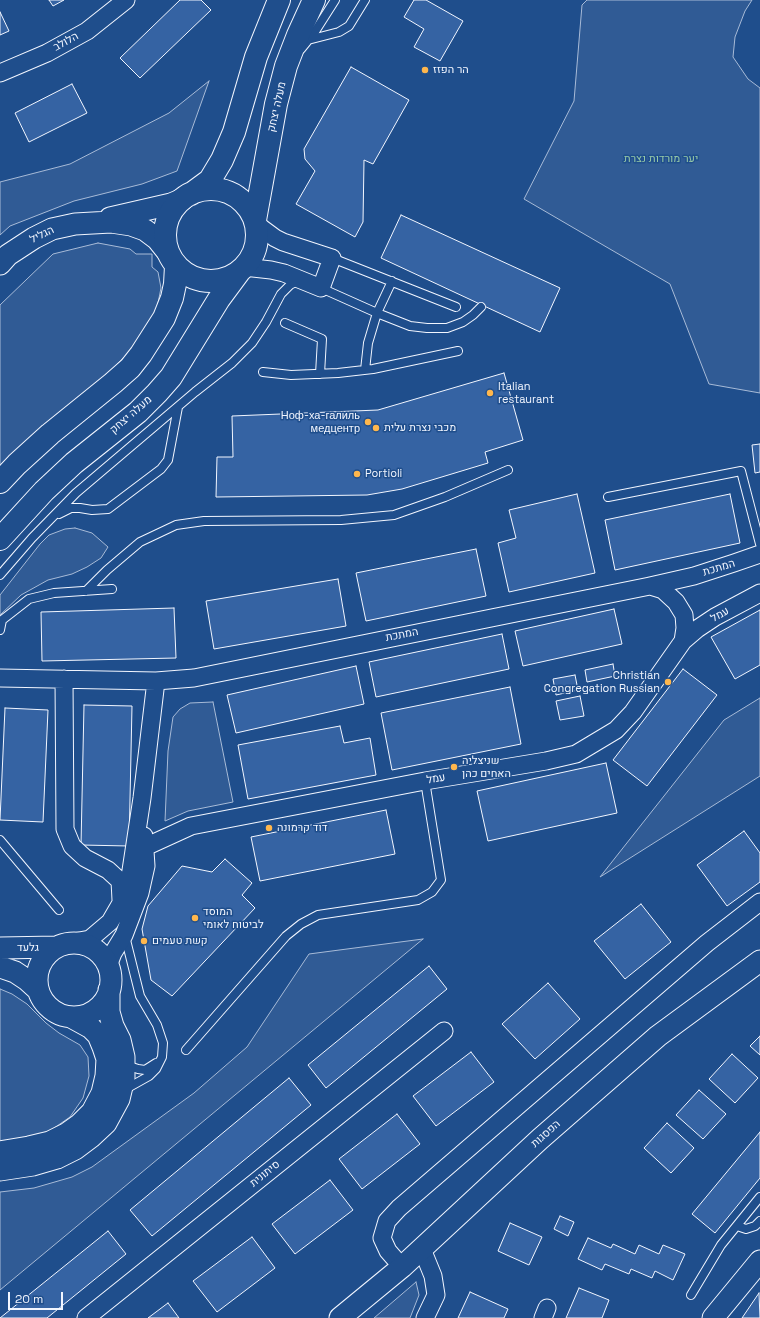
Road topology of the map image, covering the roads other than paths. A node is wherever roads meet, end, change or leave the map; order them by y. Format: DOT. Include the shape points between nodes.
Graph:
graph roads {
  1 [pos="126,0"];
  2 [pos="279,0"];
  3 [pos="314,0"];
  4 [pos="335,0"];
  5 [pos="365,0"];
  6 [pos="308,40"];
  7 [pos="286,66"];
  8 [pos="0,73"];
  9 [pos="186,196"];
  10 [pos="256,222"];
  11 [pos="92,223"];
  12 [pos="332,258"];
  13 [pos="173,260"];
  14 [pos="0,264"];
  15 [pos="242,270"];
  16 [pos="300,279"];
  17 [pos="392,281"];
  18 [pos="321,288"];
  19 [pos="456,307"];
  20 [pos="481,307"];
  21 [pos="377,313"];
  22 [pos="285,323"];
  23 [pos="458,351"];
  24 [pos="364,370"];
  25 [pos="263,372"];
  26 [pos="320,374"];
  27 [pos="178,407"];
  28 [pos="508,470"];
  29 [pos="0,482"];
  30 [pos="608,498"];
  31 [pos="53,517"];
  32 [pos="0,539"];
  33 [pos="760,544"];
  34 [pos="760,554"];
  35 [pos="0,575"];
  36 [pos="650,586"];
  37 [pos="112,589"];
  38 [pos="86,591"];
  39 [pos="760,593"];
  40 [pos="0,630"];
  41 [pos="683,641"];
  42 [pos="0,678"];
  43 [pos="64,679"];
  44 [pos="156,681"];
  45 [pos="425,781"];
  46 [pos="142,798"];
  47 [pos="0,840"];
  48 [pos="145,847"];
  49 [pos="760,902"];
  50 [pos="121,903"];
  51 [pos="59,910"];
  52 [pos="124,935"];
  53 [pos="62,945"];
  54 [pos="0,948"];
  55 [pos="760,961"];
  56 [pos="108,966"];
  57 [pos="0,967"];
  58 [pos="38,990"];
  59 [pos="109,990"];
  60 [pos="71,1017"];
  61 [pos="444,1031"];
  62 [pos="186,1050"];
  63 [pos="123,1052"];
  64 [pos="162,1057"];
  65 [pos="120,1092"];
  66 [pos="0,1152"];
  67 [pos="0,1170"];
  68 [pos="760,1197"];
  69 [pos="760,1221"];
  70 [pos="737,1226"];
  71 [pos="422,1249"];
  72 [pos="760,1261"];
  73 [pos="402,1267"];
  74 [pos="691,1295"];
  75 [pos="86,1318"];
  76 [pos="340,1318"];
  77 [pos="425,1318"];
  78 [pos="713,1318"];
  1 -- 8 [label="street, הלולב" via="87,31"];
  2 -- 9 [label="main road" via="256,57 234,132 222,160 210,180"];
  3 -- 7 [label="main road, מעלה יצחק"];
  4 -- 6 [label="lane"];
  5 -- 6 [label="lane" via="349,26 339,32"];
  6 -- 7 [label="lane"];
  7 -- 10 [label="main road, מעלה יצחק" via="276,104"];
  9 -- 10 [label="main road" via="205,189 231,193 245,204"];
  9 -- 11 [label="street, הגליל" via="171,204"];
  9 -- 13 [label="main road" via="173,209 166,225 165,239"];
  10 -- 12 [label="street" via="283,242"];
  10 -- 15 [label="main road" via="256,246"];
  11 -- 13 [label="street, הגליל" via="111,222 145,230 157,239"];
  11 -- 14 [label="street, הגליל" via="52,229 8,255"];
  12 -- 17 [label="lane"];
  12 -- 18 [label="street"];
  13 -- 15 [label="main road" via="183,272 194,278 209,281 224,279"];
  13 -- 29 [label="main road" via="175,284 172,298 164,318 141,354 130,368 50,434"];
  15 -- 16 [label="street" via="271,270"];
  15 -- 32 [label="main road, מעלה יצחק" via="219,299 171,377 157,393 49,486"];
  16 -- 18 [label="street"];
  16 -- 27 [label="lane" via="281,294 252,343 232,363"];
  17 -- 19 [label="lane"];
  17 -- 21 [label="lane"];
  18 -- 21 [label="lane"];
  20 -- 21 [label="lane" via="463,322 447,328 410,326"];
  21 -- 24 [label="lane" via="368,343"];
  22 -- 26 [label="lane" via="322,339"];
  23 -- 24 [label="lane"];
  24 -- 26 [label="lane"];
  25 -- 26 [label="lane" via="291,375"];
  27 -- 31 [label="lane" via="76,493"];
  27 -- 31 [label="lane" via="168,460 161,469 108,509 71,508"];
  28 -- 38 [label="lane" via="446,497 394,514 341,520 204,521 176,525 140,542"];
  30 -- 33 [label="lane" via="741,471"];
  31 -- 35 [label="lane"];
  34 -- 36 [label="street, המתכת" via="694,576"];
  36 -- 41 [label="street" via="663,590 676,602 684,615"];
  36 -- 44 [label="street, המתכת" via="194,678"];
  37 -- 38 [label="lane"];
  38 -- 40 [label="lane" via="54,593 29,599 2,620"];
  39 -- 41 [label="street, עמל" via="715,617"];
  41 -- 45 [label="street, עמל" via="616,730 576,754"];
  42 -- 43 [label="street, המתכת"];
  43 -- 44 [label="street, המתכת"];
  43 -- 50 [label="street" via="65,829 72,846 85,858 108,870 120,881"];
  44 -- 46 [label="street"];
  45 -- 48 [label="street, עמל" via="190,826"];
  45 -- 62 [label="lane" via="441,880 432,892 418,900 318,915 301,924 286,936"];
  46 -- 48 [label="street"];
  46 -- 50 [label="street" via="130,877"];
  47 -- 51 [label="lane"];
  48 -- 52 [label="street" via="145,873"];
  49 -- 73 [label="street" via="707,943 399,1208 387,1221 382,1238 388,1251"];
  50 -- 53 [label="street" via="110,922 90,939"];
  52 -- 56 [label="street"];
  52 -- 64 [label="lane" via="140,996 157,1025 163,1043"];
  53 -- 54 [label="street, גלעד"];
  53 -- 56 [label="street" via="80,943 92,947 102,955"];
  53 -- 58 [label="street" via="46,955 39,966 36,978"];
  55 -- 71 [label="street, הפסגות" via="658,1036 540,1139"];
  56 -- 59 [label="street" via="111,976"];
  57 -- 58 [label="street" via="16,972"];
  58 -- 60 [label="street" via="50,1009"];
  59 -- 60 [label="street" via="101,1005 92,1012"];
  59 -- 63 [label="street" via="109,1012"];
  60 -- 66 [label="street" via="91,1028 98,1035 103,1047 106,1076 102,1093 92,1112 66,1134 50,1142"];
  61 -- 75 [label="street, סיתונית"];
  63 -- 64 [label="lane" via="132,1067 145,1070"];
  63 -- 65 [label="street" via="124,1078"];
  64 -- 65 [label="lane" via="149,1076"];
  65 -- 67 [label="street" via="106,1123 75,1149 51,1160"];
  68 -- 70 [label="lane"];
  69 -- 70 [label="lane" via="746,1229"];
  70 -- 74 [label="lane"];
  71 -- 73 [label="street, הפסגות"];
  71 -- 77 [label="street" via="433,1276 436,1295"];
  72 -- 78 [label="street"];
  73 -- 76 [label="street, הפסגות"];
}
